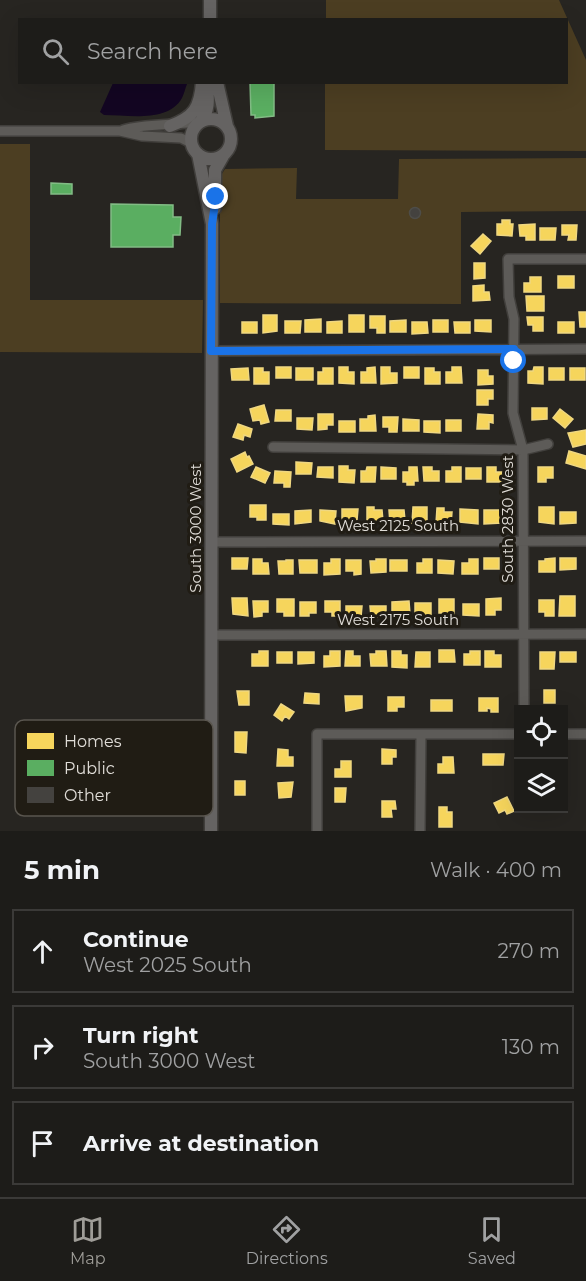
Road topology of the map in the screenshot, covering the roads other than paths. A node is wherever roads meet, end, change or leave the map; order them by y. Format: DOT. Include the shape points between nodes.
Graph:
graph roads {
  1 [pos="210,0"];
  2 [pos="210,18"];
  3 [pos="202,84"];
  4 [pos="207,84"];
  5 [pos="218,84"];
  6 [pos="201,121"];
  7 [pos="170,126"];
  8 [pos="228,126"];
  9 [pos="0,131"];
  10 [pos="120,131"];
  11 [pos="191,143"];
  12 [pos="198,154"];
  13 [pos="223,156"];
  14 [pos="212,224"];
  15 [pos="586,259"];
  16 [pos="514,349"];
  17 [pos="586,349"];
  18 [pos="211,351"];
  19 [pos="548,444"];
  20 [pos="273,447"];
  21 [pos="523,450"];
  22 [pos="523,541"];
  23 [pos="586,541"];
  24 [pos="211,542"];
  25 [pos="586,634"];
  26 [pos="211,635"];
  27 [pos="524,635"];
  28 [pos="524,705"];
  29 [pos="211,720"];
  30 [pos="421,734"];
  31 [pos="514,734"];
  32 [pos="568,734"];
  33 [pos="586,734"];
  34 [pos="210,816"];
  35 [pos="210,831"];
  36 [pos="317,831"];
  37 [pos="420,831"];
  1 -- 2 [label="street"];
  3 -- 7 [label="street" via="193,113"];
  4 -- 6 [label="street" via="207,114"];
  5 -- 8 [label="street"];
  6 -- 7 [label="street"];
  6 -- 8 [label="street" via="218,120"];
  6 -- 11 [label="street" via="193,130"];
  7 -- 10 [label="street"];
  8 -- 13 [label="street" via="231,145"];
  9 -- 10 [label="street"];
  10 -- 11 [label="street" via="181,138"];
  11 -- 12 [label="street"];
  12 -- 13 [label="street" via="210,159"];
  12 -- 14 [label="street, South 3000 West"];
  13 -- 14 [label="street, South 3000 West" via="215,170"];
  14 -- 18 [label="street, South 3000 West"];
  15 -- 16 [label="street, South 2830 West" via="508,259"];
  16 -- 17 [label="street"];
  16 -- 18 [label="street"];
  16 -- 21 [label="street, South 2830 West" via="513,413"];
  18 -- 24 [label="street, South 3000 West"];
  19 -- 21 [label="street"];
  20 -- 21 [label="street"];
  21 -- 22 [label="street, South 2830 West"];
  22 -- 23 [label="street, West 2125 South"];
  22 -- 24 [label="street, West 2125 South"];
  22 -- 27 [label="street, South 2830 West"];
  24 -- 26 [label="street, South 3000 West"];
  25 -- 27 [label="street, West 2175 South"];
  26 -- 27 [label="street, West 2175 South"];
  26 -- 29 [label="street, South 3000 West"];
  27 -- 28 [label="street, South 2830 West"];
  30 -- 31 [label="street"];
  30 -- 36 [label="street" via="317,734"];
  30 -- 37 [label="street"];
  32 -- 33 [label="street"];
  34 -- 35 [label="street, South 3000 West"];
}
